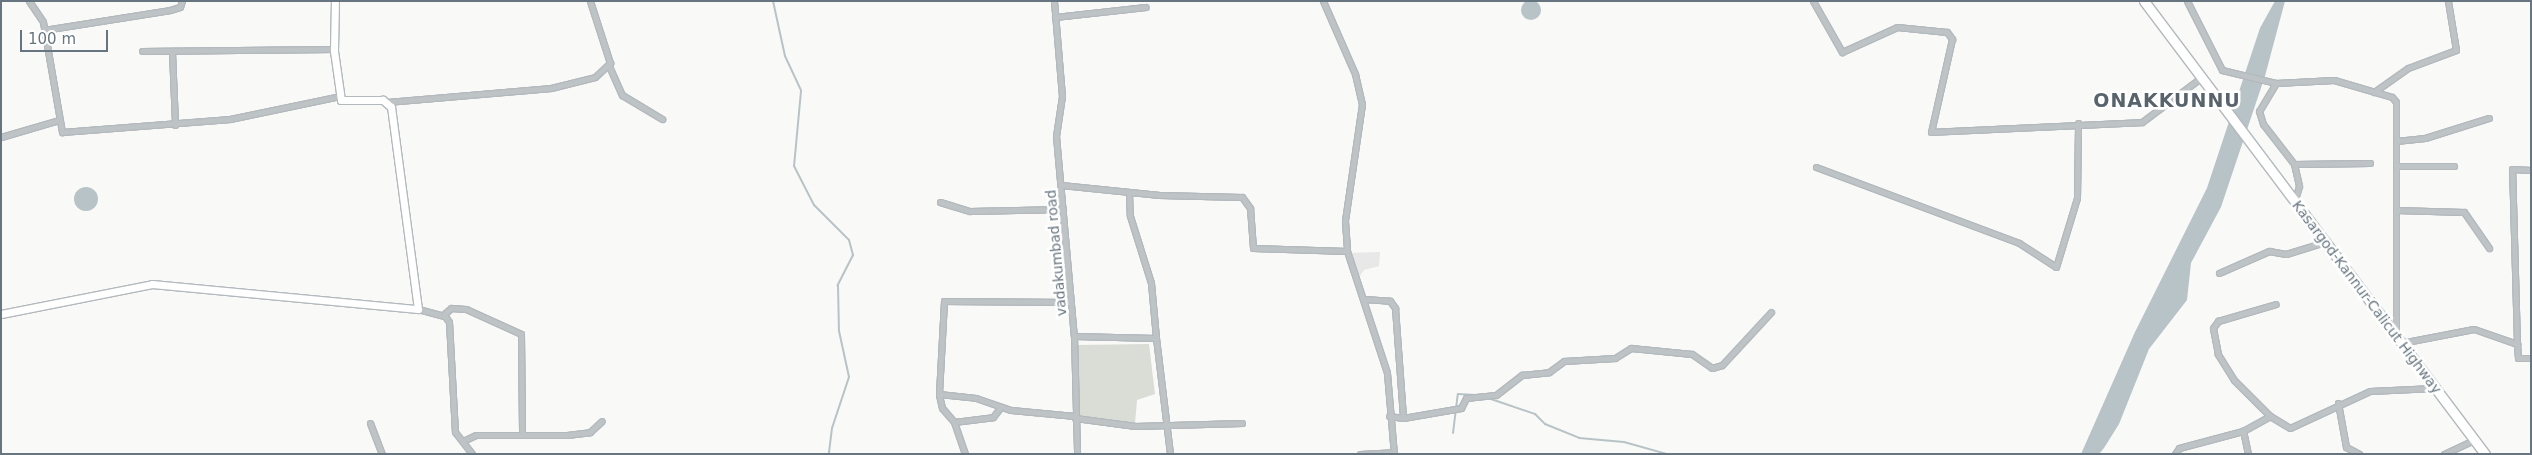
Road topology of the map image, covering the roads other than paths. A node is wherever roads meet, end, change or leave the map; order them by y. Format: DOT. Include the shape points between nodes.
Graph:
graph roads {
  1 [pos="29,1"];
  2 [pos="182,1"];
  3 [pos="335,1"];
  4 [pos="590,1"];
  5 [pos="1054,1"];
  6 [pos="1323,1"];
  7 [pos="1813,1"];
  8 [pos="2144,1"];
  9 [pos="2187,1"];
  10 [pos="2448,1"];
  11 [pos="1145,7"];
  12 [pos="1055,17"];
  13 [pos="44,30"];
  14 [pos="334,49"];
  15 [pos="142,51"];
  16 [pos="172,52"];
  17 [pos="609,66"];
  18 [pos="2203,76"];
  19 [pos="2276,83"];
  20 [pos="2374,92"];
  21 [pos="340,96"];
  22 [pos="388,102"];
  23 [pos="2489,118"];
  24 [pos="662,119"];
  25 [pos="59,120"];
  26 [pos="2078,123"];
  27 [pos="175,125"];
  28 [pos="1,137"];
  29 [pos="2396,140"];
  30 [pos="2370,163"];
  31 [pos="2294,164"];
  32 [pos="2396,166"];
  33 [pos="2454,166"];
  34 [pos="1816,167"];
  35 [pos="2531,170"];
  36 [pos="1061,184"];
  37 [pos="1129,193"];
  38 [pos="2294,200"];
  39 [pos="940,202"];
  40 [pos="1063,209"];
  41 [pos="2396,210"];
  42 [pos="2325,242"];
  43 [pos="2489,248"];
  44 [pos="1347,251"];
  45 [pos="2219,273"];
  46 [pos="1364,299"];
  47 [pos="1070,302"];
  48 [pos="2276,304"];
  49 [pos="418,309"];
  50 [pos="1771,312"];
  51 [pos="1,314"];
  52 [pos="443,315"];
  53 [pos="1074,336"];
  54 [pos="1156,338"];
  55 [pos="2398,340"];
  56 [pos="2516,344"];
  57 [pos="2531,358"];
  58 [pos="2435,388"];
  59 [pos="939,394"];
  60 [pos="2338,403"];
  61 [pos="1000,408"];
  62 [pos="1389,416"];
  63 [pos="2270,416"];
  64 [pos="1075,417"];
  65 [pos="1404,418"];
  66 [pos="602,421"];
  67 [pos="954,422"];
  68 [pos="370,423"];
  69 [pos="1242,423"];
  70 [pos="1165,425"];
  71 [pos="2244,431"];
  72 [pos="522,435"];
  73 [pos="2474,440"];
  74 [pos="463,441"];
  75 [pos="1394,453"];
  76 [pos="382,454"];
  77 [pos="472,454"];
  78 [pos="965,454"];
  79 [pos="1076,454"];
  80 [pos="1170,454"];
  81 [pos="1360,454"];
  82 [pos="2175,454"];
  83 [pos="2248,454"];
  84 [pos="2359,454"];
  85 [pos="2444,454"];
  86 [pos="2485,454"];
  1 -- 13 [label="street" via="39,13"];
  2 -- 13 [label="street" via="180,7 170,10"];
  3 -- 14 [label="street"];
  4 -- 17 [label="street"];
  5 -- 12 [label="street, vadakumbad road"];
  6 -- 44 [label="street" via="1355,74 1362,104 1345,221"];
  7 -- 26 [label="street" via="1842,52 1897,27 1947,32 1952,38 1932,132"];
  8 -- 18 [label="highway"];
  9 -- 19 [label="street" via="2222,70"];
  10 -- 20 [label="street" via="2456,50 2408,68"];
  11 -- 12 [label="street"];
  12 -- 36 [label="street, vadakumbad road" via="1062,96 1056,136"];
  13 -- 25 [label="street"];
  14 -- 16 [label="street"];
  14 -- 21 [label="street"];
  15 -- 16 [label="street"];
  16 -- 27 [label="street"];
  17 -- 22 [label="street" via="584,81 551,88"];
  17 -- 24 [label="street" via="622,94"];
  18 -- 26 [label="street" via="2142,122"];
  18 -- 38 [label="highway, Kasargod-Kannur-Calicut Highway"];
  19 -- 20 [label="street" via="2334,80"];
  19 -- 31 [label="street" via="2259,111 2263,124"];
  20 -- 29 [label="street" via="2396,102"];
  21 -- 22 [label="street" via="352,104"];
  21 -- 27 [label="street" via="271,112"];
  22 -- 49 [label="street"];
  23 -- 29 [label="street" via="2425,138"];
  25 -- 27 [label="street" via="67,133 96,127"];
  25 -- 28 [label="street"];
  26 -- 34 [label="street" via="2077,198 2056,267 2019,243"];
  29 -- 32 [label="street"];
  30 -- 31 [label="street"];
  31 -- 38 [label="street" via="2299,186"];
  32 -- 33 [label="street"];
  32 -- 41 [label="street"];
  35 -- 56 [label="street" via="2512,169"];
  36 -- 37 [label="street"];
  36 -- 40 [label="street, vadakumbad road"];
  37 -- 44 [label="street" via="1242,197 1250,208 1253,248"];
  37 -- 54 [label="street" via="1130,216 1151,283"];
  38 -- 42 [label="highway, Kasargod-Kannur-Calicut Highway"];
  39 -- 40 [label="street" via="970,210"];
  40 -- 47 [label="street, vadakumbad road"];
  41 -- 43 [label="street" via="2464,212"];
  41 -- 55 [label="street"];
  42 -- 45 [label="street" via="2286,254 2269,251"];
  42 -- 55 [label="highway, Kasargod-Kannur-Calicut Highway"];
  44 -- 46 [label="street"];
  46 -- 62 [label="street" via="1387,373"];
  46 -- 65 [label="street" via="1390,301 1395,308"];
  47 -- 53 [label="street, vadakumbad road"];
  47 -- 59 [label="street" via="944,301"];
  48 -- 63 [label="street" via="2225,319 2213,328 2218,354 2234,380"];
  49 -- 51 [label="street" via="152,284"];
  49 -- 52 [label="street"];
  50 -- 65 [label="street" via="1722,365 1712,368 1692,354 1631,348 1615,358 1564,360 1548,372 1522,375 1496,395 1466,398 1461,408"];
  52 -- 72 [label="street" via="451,308 466,309 521,334"];
  52 -- 74 [label="street" via="449,322 455,432"];
  53 -- 54 [label="street, vadakumbad road"];
  53 -- 64 [label="street"];
  54 -- 70 [label="street"];
  55 -- 56 [label="street" via="2474,329"];
  55 -- 58 [label="highway, Kasargod-Kannur-Calicut Highway"];
  56 -- 57 [label="street" via="2518,358"];
  58 -- 60 [label="street" via="2370,391"];
  58 -- 73 [label="highway, Kasargod-Kannur-Calicut Highway"];
  59 -- 61 [label="street" via="976,398"];
  59 -- 67 [label="street" via="942,408"];
  60 -- 63 [label="street" via="2290,428"];
  60 -- 84 [label="street" via="2346,446"];
  61 -- 64 [label="street"];
  61 -- 67 [label="street" via="993,417"];
  62 -- 65 [label="street"];
  62 -- 75 [label="street"];
  63 -- 71 [label="street"];
  64 -- 70 [label="street"];
  64 -- 79 [label="street"];
  66 -- 72 [label="street" via="590,432"];
  67 -- 78 [label="street"];
  68 -- 76 [label="street"];
  69 -- 70 [label="street"];
  70 -- 80 [label="street"];
  71 -- 82 [label="street" via="2179,448"];
  71 -- 83 [label="street"];
  72 -- 74 [label="street" via="476,435"];
  73 -- 85 [label="street"];
  73 -- 86 [label="highway, Kasargod-Kannur-Calicut Highway"];
  74 -- 77 [label="street"];
  75 -- 81 [label="street"];
}
